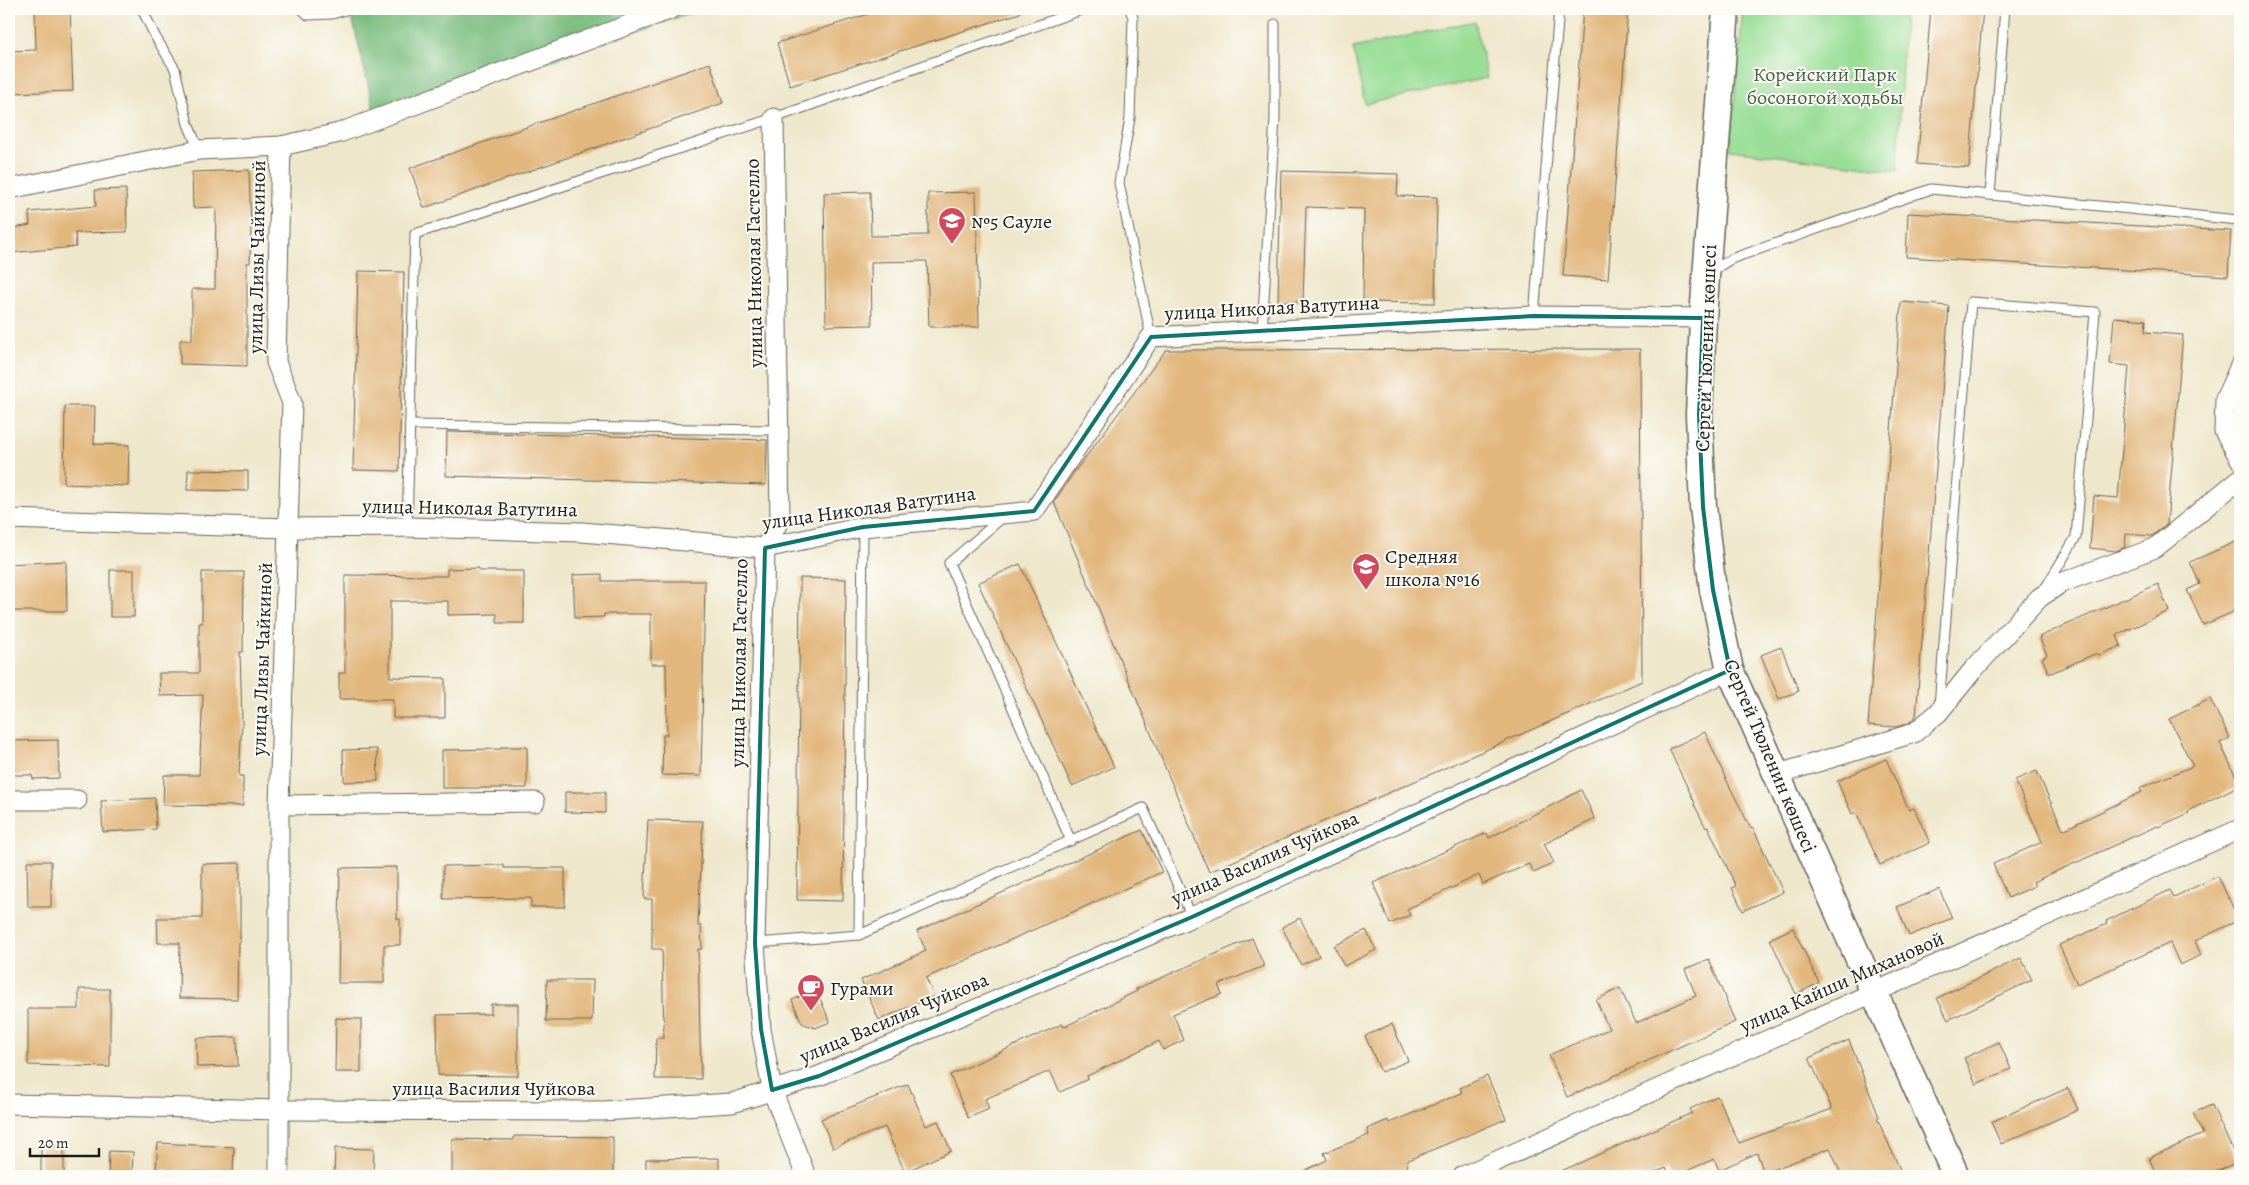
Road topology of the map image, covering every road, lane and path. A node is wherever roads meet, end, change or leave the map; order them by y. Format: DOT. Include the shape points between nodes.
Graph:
graph roads {
  1 [pos="142,9"];
  2 [pos="302,9"];
  3 [pos="349,9"];
  4 [pos="671,9"];
  5 [pos="1084,9"];
  6 [pos="1130,9"];
  7 [pos="1560,9"];
  8 [pos="1726,9"];
  9 [pos="2005,9"];
  10 [pos="1275,24"];
  11 [pos="774,118"];
  12 [pos="281,146"];
  13 [pos="199,150"];
  14 [pos="9,189"];
  15 [pos="1990,195"];
  16 [pos="2238,220"];
  17 [pos="1707,273"];
  18 [pos="1534,316"];
  19 [pos="1703,318"];
  20 [pos="1262,331"];
  21 [pos="1151,337"];
  22 [pos="2240,366"];
  23 [pos="410,426"];
  24 [pos="779,430"];
  25 [pos="2240,459"];
  26 [pos="2240,479"];
  27 [pos="1009,512"];
  28 [pos="9,519"];
  29 [pos="406,527"];
  30 [pos="863,527"];
  31 [pos="289,528"];
  32 [pos="765,548"];
  33 [pos="2039,598"];
  34 [pos="1730,670"];
  35 [pos="1938,713"];
  36 [pos="1775,775"];
  37 [pos="9,800"];
  38 [pos="77,800"];
  39 [pos="535,802"];
  40 [pos="279,805"];
  41 [pos="2240,829"];
  42 [pos="1071,841"];
  43 [pos="1192,917"];
  44 [pos="859,935"];
  45 [pos="755,943"];
  46 [pos="1875,992"];
  47 [pos="772,1090"];
  48 [pos="9,1104"];
  49 [pos="280,1110"];
  50 [pos="279,1176"];
  51 [pos="806,1176"];
  52 [pos="1463,1176"];
  53 [pos="1956,1176"];
  1 -- 13 [label="lane" via="176,70 188,124"];
  2 -- 3 [label="lane" via="308,15"];
  4 -- 12 [label="street" via="339,133"];
  5 -- 11 [label="lane"];
  6 -- 21 [label="lane" via="1133,18 1130,118 1119,182"];
  7 -- 18 [label="lane"];
  8 -- 17 [label="main road, Сергей Тюленин көшесі"];
  9 -- 15 [label="lane"];
  10 -- 20 [label="lane" via="1275,118"];
  11 -- 23 [label="lane" via="415,234"];
  11 -- 24 [label="street, улица Николая Гастелло"];
  12 -- 13 [label="street"];
  12 -- 31 [label="street, улица Лизы Чайкиной" via="276,362 292,403"];
  13 -- 14 [label="street"];
  15 -- 16 [label="lane"];
  15 -- 17 [label="lane" via="1931,189 1731,259"];
  17 -- 19 [label="main road, Сергей Тюленин көшесі"];
  18 -- 19 [label="street, улица Николая Ватутина"];
  18 -- 20 [label="street, улица Николая Ватутина"];
  19 -- 34 [label="main road, Сергей Тюленин көшесі" via="1699,415 1704,507 1713,590"];
  20 -- 21 [label="street, улица Николая Ватутина"];
  21 -- 27 [label="street, улица Николая Ватутина" via="1034,511"];
  22 -- 25 [label="street" via="2225,399 2224,431"];
  23 -- 24 [label="lane"];
  23 -- 29 [label="lane"];
  24 -- 32 [label="street, улица Николая Гастелло" via="780,519"];
  26 -- 33 [label="street" via="2155,548 2061,583"];
  27 -- 30 [label="street, улица Николая Ватутина"];
  27 -- 42 [label="lane" via="949,563"];
  28 -- 31 [label="street, улица Николая Ватутина"];
  29 -- 31 [label="street, улица Николая Ватутина"];
  29 -- 32 [label="street, улица Николая Ватутина" via="582,532"];
  30 -- 32 [label="street, улица Николая Ватутина"];
  30 -- 44 [label="lane"];
  31 -- 40 [label="street, улица Лизы Чайкиной"];
  32 -- 45 [label="street, улица Николая Гастелло"];
  33 -- 35 [label="street"];
  33 -- 35 [label="lane" via="2076,537 2095,312 1972,302"];
  34 -- 36 [label="main road, Сергей Тюленин көшесі"];
  34 -- 43 [label="street, улица Василия Чуйкова"];
  35 -- 36 [label="street" via="1914,733"];
  36 -- 46 [label="main road, Сергей Тюленин көшесі"];
  37 -- 38 [label="street"];
  39 -- 40 [label="street"];
  40 -- 49 [label="street, улица Лизы Чайкиной"];
  41 -- 46 [label="street, улица Кайши Михановой"];
  42 -- 43 [label="lane" via="1143,808"];
  42 -- 44 [label="lane"];
  43 -- 47 [label="street, улица Василия Чуйкова" via="819,1076"];
  44 -- 45 [label="lane"];
  45 -- 47 [label="street, улица Николая Гастелло" via="761,1028"];
  46 -- 52 [label="street, улица Кайши Михановой"];
  46 -- 53 [label="main road, Сергей Тюленин көшесі"];
  47 -- 49 [label="street, улица Василия Чуйкова" via="732,1103 602,1111"];
  47 -- 51 [label="street, улица Николая Гастелло"];
  48 -- 49 [label="street, улица Василия Чуйкова"];
  49 -- 50 [label="street, улица Лизы Чайкиной"];
}
